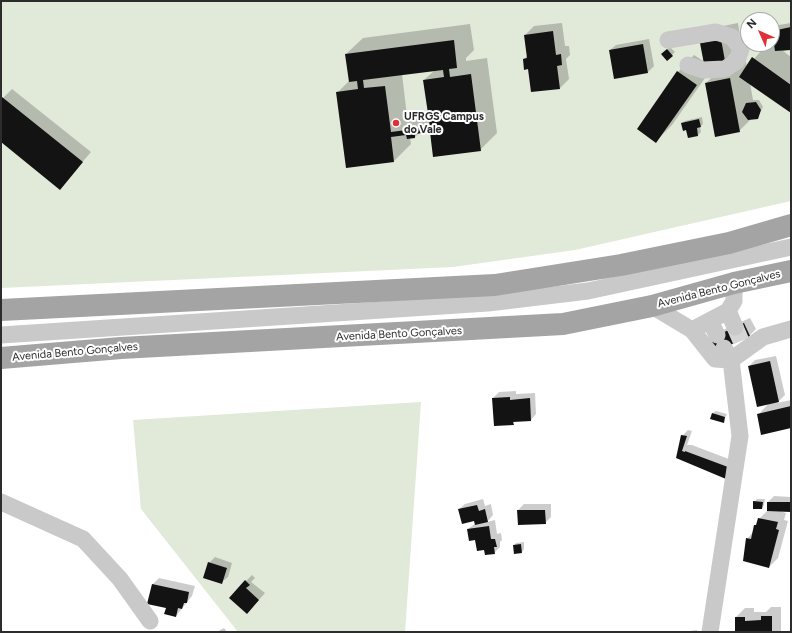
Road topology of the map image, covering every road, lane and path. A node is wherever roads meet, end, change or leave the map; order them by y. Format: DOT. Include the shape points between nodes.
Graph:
graph roads {
  1 [pos="668,40"];
  2 [pos="688,65"];
  3 [pos="791,225"];
  4 [pos="791,247"];
  5 [pos="791,271"];
  6 [pos="734,283"];
  7 [pos="247,297"];
  8 [pos="652,306"];
  9 [pos="1,310"];
  10 [pos="728,312"];
  11 [pos="320,315"];
  12 [pos="791,329"];
  13 [pos="692,330"];
  14 [pos="392,334"];
  15 [pos="1,335"];
  16 [pos="720,341"];
  17 [pos="1,358"];
  18 [pos="1,502"];
  19 [pos="150,621"];
  20 [pos="710,632"];
  1 -- 2 [label="street" via="716,32 732,37 741,49 737,61 725,70 704,70"];
  3 -- 7 [label="main road" via="729,243 620,265 495,285"];
  4 -- 11 [label="street" via="588,291 488,303"];
  5 -- 6 [label="main road, Avenida Bento Gonçalves"];
  6 -- 8 [label="main road, Avenida Bento Gonçalves"];
  6 -- 10 [label="street" via="734,301"];
  7 -- 9 [label="main road" via="100,307"];
  7 -- 11 [label="street"];
  8 -- 13 [label="street"];
  8 -- 14 [label="main road, Avenida Bento Gonçalves" via="563,324"];
  10 -- 16 [label="street"];
  10 -- 16 [label="street" via="738,334"];
  11 -- 14 [label="street"];
  11 -- 15 [label="street"];
  12 -- 16 [label="street" via="763,337"];
  13 -- 16 [label="street"];
  13 -- 16 [label="street" via="715,359"];
  14 -- 17 [label="main road, Avenida Bento Gonçalves" via="121,348"];
  16 -- 20 [label="street" via="740,436"];
  18 -- 19 [label="street" via="83,539 120,579"];
}
